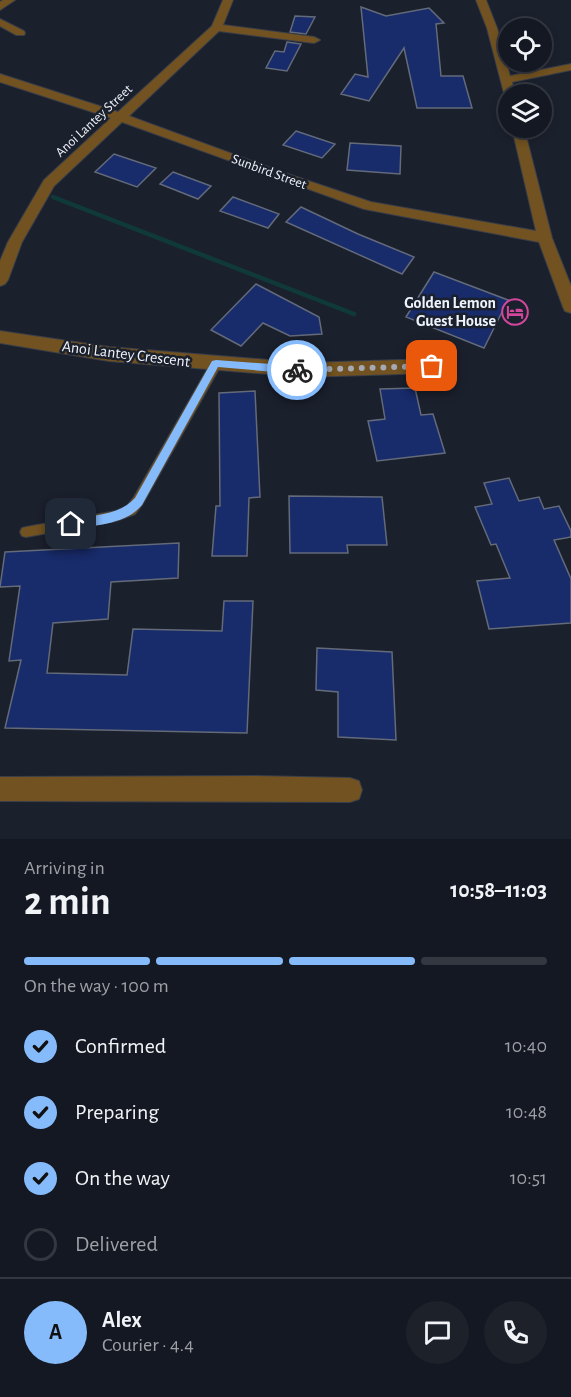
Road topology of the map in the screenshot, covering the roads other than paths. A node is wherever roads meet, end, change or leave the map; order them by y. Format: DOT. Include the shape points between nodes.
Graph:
graph roads {
  1 [pos="10,0"];
  2 [pos="228,0"];
  3 [pos="481,0"];
  4 [pos="0,7"];
  5 [pos="0,21"];
  6 [pos="218,27"];
  7 [pos="20,33"];
  8 [pos="314,40"];
  9 [pos="571,67"];
  10 [pos="0,78"];
  11 [pos="506,80"];
  12 [pos="507,84"];
  13 [pos="120,117"];
  14 [pos="520,138"];
  15 [pos="545,238"];
  16 [pos="7,240"];
  17 [pos="0,280"];
  18 [pos="571,307"];
  19 [pos="0,338"];
  20 [pos="216,364"];
  21 [pos="432,366"];
  22 [pos="26,532"];
  23 [pos="0,789"];
  24 [pos="350,790"];
  1 -- 4 [label="street"];
  2 -- 6 [label="street, Anoi Lantey Street"];
  3 -- 11 [label="street"];
  5 -- 7 [label="street"];
  6 -- 8 [label="street"];
  6 -- 13 [label="street, Anoi Lantey Street"];
  9 -- 11 [label="street"];
  10 -- 13 [label="street, Sunbird Street"];
  11 -- 12 [label="street"];
  13 -- 15 [label="street, Sunbird Street" via="369,206"];
  13 -- 16 [label="street, Anoi Lantey Street" via="49,183"];
  14 -- 15 [label="street"];
  15 -- 18 [label="street"];
  16 -- 17 [label="street, Anoi Lantey Street"];
  19 -- 20 [label="street, Anoi Lantey Crescent"];
  20 -- 21 [label="street, Anoi Lantey Crescent" via="305,370"];
  20 -- 22 [label="lane" via="130,510"];
  23 -- 24 [label="street"];
}
